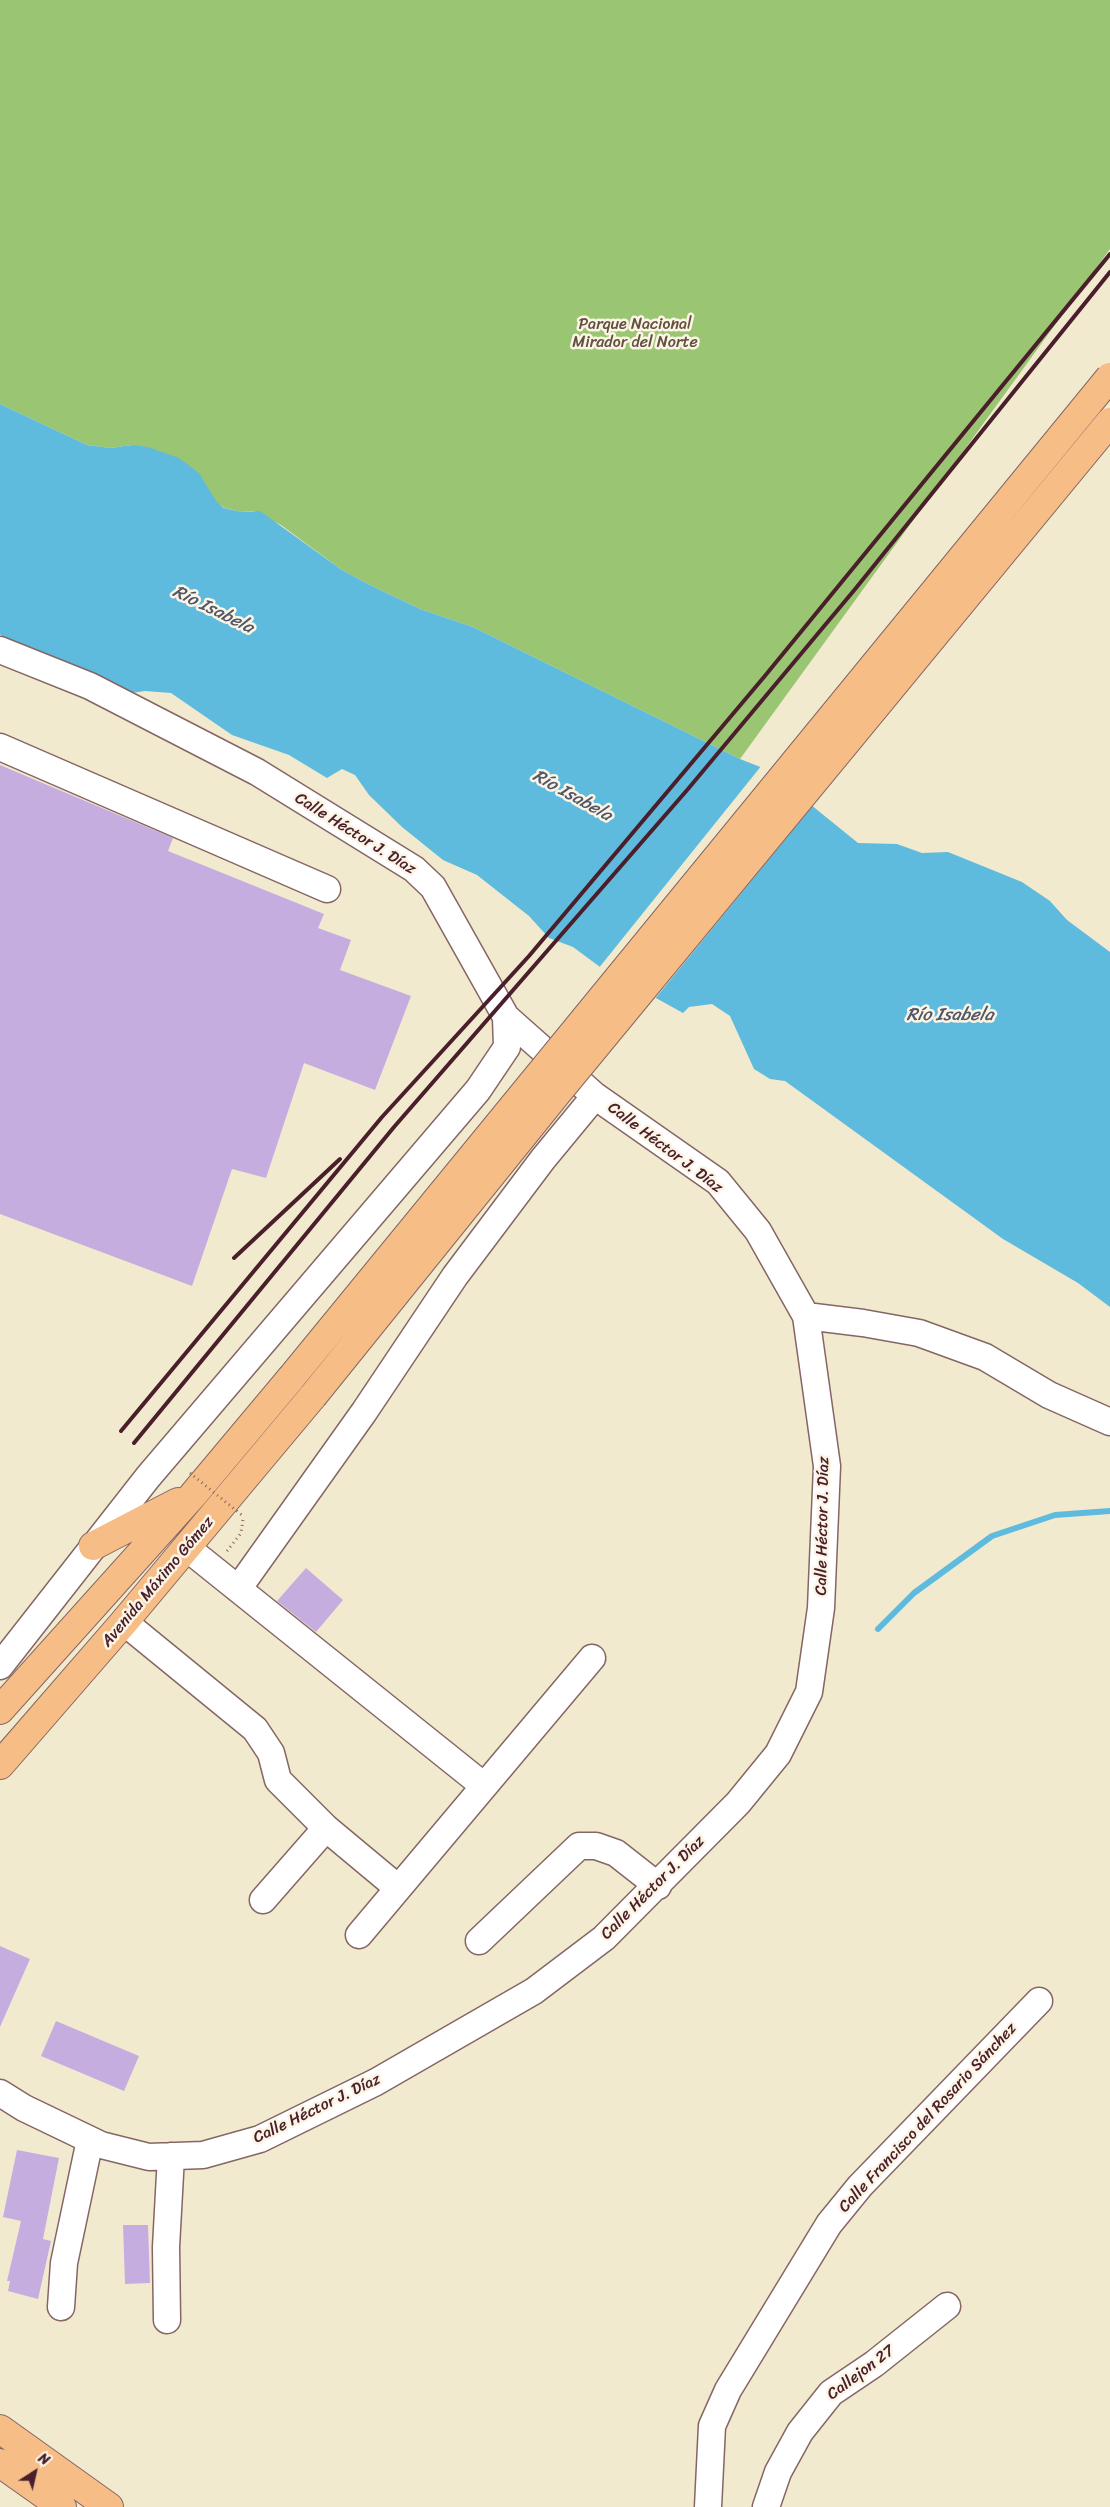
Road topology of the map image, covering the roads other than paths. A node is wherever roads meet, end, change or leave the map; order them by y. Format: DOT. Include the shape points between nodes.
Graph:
graph roads {
  1 [pos="1110,377"];
  2 [pos="1110,422"];
  3 [pos="0,650"];
  4 [pos="0,748"];
  5 [pos="327,889"];
  6 [pos="506,1017"];
  7 [pos="595,1096"];
  8 [pos="806,1316"];
  9 [pos="1110,1422"];
  10 [pos="191,1484"];
  11 [pos="93,1546"];
  12 [pos="187,1548"];
  13 [pos="238,1589"];
  14 [pos="124,1622"];
  15 [pos="592,1658"];
  16 [pos="0,1666"];
  17 [pos="0,1710"];
  18 [pos="0,1766"];
  19 [pos="484,1786"];
  20 [pos="326,1828"];
  21 [pos="658,1886"];
  22 [pos="398,1888"];
  23 [pos="263,1900"];
  24 [pos="359,1935"];
  25 [pos="479,1941"];
  26 [pos="1039,2002"];
  27 [pos="0,2093"];
  28 [pos="90,2140"];
  29 [pos="171,2156"];
  30 [pos="947,2306"];
  31 [pos="61,2307"];
  32 [pos="167,2320"];
  33 [pos="0,2429"];
  34 [pos="0,2463"];
  35 [pos="62,2507"];
  36 [pos="109,2507"];
  37 [pos="708,2507"];
  38 [pos="766,2507"];
  1 -- 10 [label="main road, Avenida Máximo Gómez, bridge" via="291,1378"];
  2 -- 12 [label="main road, Avenida Máximo Gómez, bridge"];
  3 -- 6 [label="street, Calle Héctor J. Díaz" via="90,686 257,772 414,869 433,887"];
  4 -- 5 [label="street"];
  6 -- 7 [label="street, Calle Héctor J. Díaz"];
  6 -- 11 [label="street" via="507,1047 478,1090"];
  7 -- 8 [label="street, Calle Héctor J. Díaz" via="718,1182 758,1231"];
  7 -- 13 [label="street" via="455,1276 364,1412"];
  8 -- 9 [label="street" via="919,1333 985,1357 1049,1395"];
  8 -- 21 [label="street, Calle Héctor J. Díaz" via="827,1466 821,1608 809,1692 778,1754 738,1802"];
  10 -- 11 [label="main road"];
  10 -- 17 [label="main road, Avenida Máximo Gómez"];
  11 -- 16 [label="street"];
  12 -- 13 [label="street"];
  12 -- 14 [label="main road, Avenida Máximo Gómez"];
  13 -- 19 [label="street"];
  14 -- 18 [label="main road, Avenida Máximo Gómez"];
  14 -- 20 [label="street" via="254,1729 271,1753 278,1780"];
  15 -- 19 [label="street"];
  19 -- 22 [label="street"];
  20 -- 22 [label="street"];
  20 -- 23 [label="street"];
  21 -- 25 [label="street" via="616,1853 596,1846 579,1846"];
  21 -- 29 [label="street, Calle Héctor J. Díaz" via="604,1938 534,1991 376,2082 260,2139 203,2155"];
  22 -- 24 [label="street"];
  26 -- 37 [label="street, Calle Francisco del Rosario Sánchez" via="866,2179 829,2224 728,2390 712,2426"];
  27 -- 28 [label="street, Calle Héctor J. Díaz"];
  28 -- 29 [label="street, Calle Héctor J. Díaz" via="149,2157"];
  28 -- 31 [label="street" via="64,2263"];
  29 -- 32 [label="street" via="166,2247"];
  30 -- 38 [label="street, Callejon 27" via="874,2364 830,2393 800,2432 778,2472"];
  33 -- 36 [label="main road"];
  34 -- 35 [label="main road"];
}
